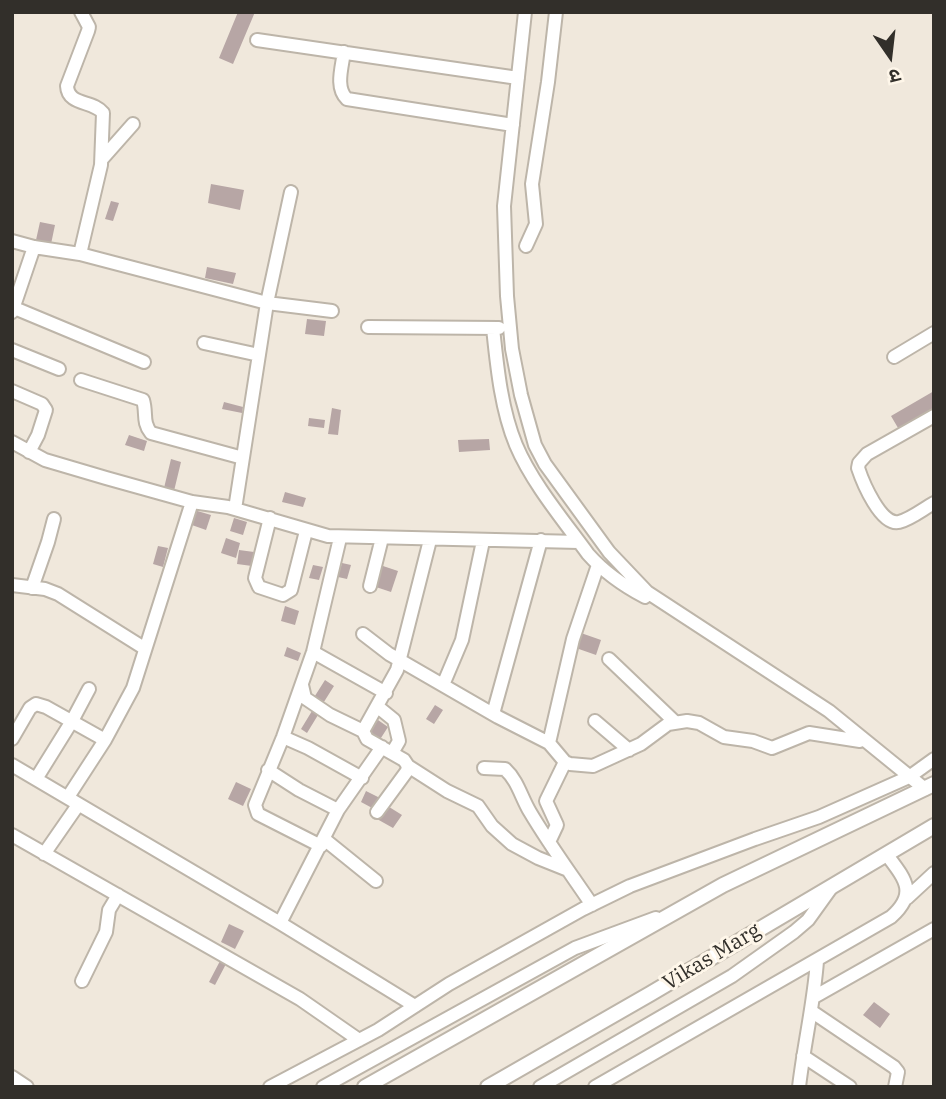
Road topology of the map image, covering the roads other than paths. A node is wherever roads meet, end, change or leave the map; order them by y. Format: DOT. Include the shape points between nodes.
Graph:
graph roads {
  1 [pos="80,12"];
  2 [pos="525,12"];
  3 [pos="556,12"];
  4 [pos="257,40"];
  5 [pos="344,52"];
  6 [pos="518,78"];
  7 [pos="133,124"];
  8 [pos="513,125"];
  9 [pos="102,159"];
  10 [pos="290,192"];
  11 [pos="12,241"];
  12 [pos="526,246"];
  13 [pos="34,247"];
  14 [pos="80,254"];
  15 [pos="267,303"];
  16 [pos="13,309"];
  17 [pos="332,311"];
  18 [pos="368,327"];
  19 [pos="510,327"];
  20 [pos="493,328"];
  21 [pos="934,333"];
  22 [pos="204,343"];
  23 [pos="12,350"];
  24 [pos="259,355"];
  25 [pos="894,357"];
  26 [pos="144,362"];
  27 [pos="59,369"];
  28 [pos="81,380"];
  29 [pos="12,391"];
  30 [pos="934,416"];
  31 [pos="12,442"];
  32 [pos="29,452"];
  33 [pos="243,458"];
  34 [pos="192,502"];
  35 [pos="934,503"];
  36 [pos="235,509"];
  37 [pos="270,518"];
  38 [pos="54,519"];
  39 [pos="306,531"];
  40 [pos="340,538"];
  41 [pos="382,538"];
  42 [pos="430,540"];
  43 [pos="541,540"];
  44 [pos="483,541"];
  45 [pos="579,542"];
  46 [pos="598,565"];
  47 [pos="370,586"];
  48 [pos="32,588"];
  49 [pos="14,589"];
  50 [pos="686,618"];
  51 [pos="363,634"];
  52 [pos="144,648"];
  53 [pos="313,652"];
  54 [pos="609,659"];
  55 [pos="400,660"];
  56 [pos="302,683"];
  57 [pos="443,685"];
  58 [pos="89,689"];
  59 [pos="386,693"];
  60 [pos="378,707"];
  61 [pos="493,714"];
  62 [pos="72,721"];
  63 [pos="595,721"];
  64 [pos="674,722"];
  65 [pos="363,731"];
  66 [pos="282,737"];
  67 [pos="12,738"];
  68 [pos="105,740"];
  69 [pos="549,743"];
  70 [pos="867,744"];
  71 [pos="387,750"];
  72 [pos="629,750"];
  73 [pos="934,759"];
  74 [pos="565,762"];
  75 [pos="13,766"];
  76 [pos="408,766"];
  77 [pos="484,768"];
  78 [pos="268,770"];
  79 [pos="909,777"];
  80 [pos="362,778"];
  81 [pos="36,779"];
  82 [pos="929,786"];
  83 [pos="73,801"];
  84 [pos="338,810"];
  85 [pos="377,812"];
  86 [pos="934,828"];
  87 [pos="12,835"];
  88 [pos="322,842"];
  89 [pos="549,842"];
  90 [pos="44,853"];
  91 [pos="887,855"];
  92 [pos="568,870"];
  93 [pos="934,873"];
  94 [pos="376,881"];
  95 [pos="831,888"];
  96 [pos="118,895"];
  97 [pos="907,898"];
  98 [pos="592,905"];
  99 [pos="678,910"];
  100 [pos="280,923"];
  101 [pos="934,929"];
  102 [pos="817,961"];
  103 [pos="82,981"];
  104 [pos="814,998"];
  105 [pos="415,1006"];
  106 [pos="811,1011"];
  107 [pos="359,1040"];
  108 [pos="803,1056"];
  109 [pos="12,1077"];
  110 [pos="27,1087"];
  111 [pos="270,1087"];
  112 [pos="323,1087"];
  113 [pos="365,1087"];
  114 [pos="488,1087"];
  115 [pos="540,1087"];
  116 [pos="596,1087"];
  117 [pos="799,1087"];
  118 [pos="849,1087"];
  119 [pos="895,1087"];
  1 -- 9 [label="street" via="89,27 67,93 103,113"];
  2 -- 6 [label="street"];
  3 -- 12 [label="street" via="532,184 536,224"];
  4 -- 5 [label="street"];
  5 -- 6 [label="street"];
  5 -- 8 [label="street" via="340,87 347,99"];
  6 -- 8 [label="street"];
  7 -- 9 [label="street"];
  8 -- 19 [label="street" via="504,206"];
  9 -- 14 [label="street"];
  10 -- 15 [label="street"];
  11 -- 13 [label="street"];
  13 -- 14 [label="street"];
  13 -- 16 [label="street"];
  14 -- 15 [label="street"];
  15 -- 17 [label="street"];
  15 -- 24 [label="street"];
  16 -- 26 [label="street"];
  18 -- 20 [label="street"];
  19 -- 20 [label="street"];
  19 -- 50 [label="street" via="528,422 545,464 609,552 638,583"];
  20 -- 45 [label="street" via="516,446"];
  21 -- 25 [label="street"];
  22 -- 24 [label="street"];
  23 -- 27 [label="street"];
  24 -- 33 [label="street"];
  28 -- 33 [label="street" via="144,400 144,419 151,433"];
  29 -- 32 [label="street" via="45,407"];
  30 -- 35 [label="street" via="867,454 858,468 878,509 891,522 907,519"];
  31 -- 32 [label="street"];
  32 -- 34 [label="street"];
  33 -- 36 [label="street"];
  34 -- 36 [label="street"];
  34 -- 52 [label="street"];
  36 -- 37 [label="street"];
  37 -- 39 [label="street"];
  37 -- 39 [label="street" via="255,578 259,587 283,595 291,590"];
  38 -- 48 [label="street"];
  39 -- 40 [label="street"];
  40 -- 41 [label="street"];
  40 -- 53 [label="street"];
  41 -- 42 [label="street"];
  41 -- 47 [label="street"];
  42 -- 44 [label="street"];
  42 -- 55 [label="street"];
  43 -- 44 [label="street"];
  43 -- 45 [label="street"];
  43 -- 61 [label="street"];
  44 -- 57 [label="street" via="462,640"];
  45 -- 46 [label="street"];
  46 -- 50 [label="street" via="629,588"];
  46 -- 69 [label="street" via="573,639"];
  48 -- 49 [label="street"];
  48 -- 52 [label="street" via="58,594"];
  50 -- 70 [label="street" via="829,711"];
  51 -- 55 [label="street"];
  52 -- 68 [label="street" via="133,688"];
  53 -- 56 [label="street"];
  53 -- 59 [label="street"];
  54 -- 64 [label="street"];
  55 -- 57 [label="street"];
  55 -- 59 [label="street"];
  56 -- 65 [label="street" via="305,698"];
  56 -- 66 [label="street"];
  57 -- 61 [label="street"];
  58 -- 62 [label="street"];
  59 -- 60 [label="street"];
  60 -- 65 [label="street"];
  60 -- 71 [label="street" via="394,720 399,741"];
  61 -- 69 [label="street"];
  62 -- 67 [label="street" via="36,704"];
  62 -- 68 [label="street"];
  62 -- 81 [label="street"];
  63 -- 72 [label="street"];
  64 -- 70 [label="street" via="692,721 724,737 772,748 809,733"];
  64 -- 72 [label="street"];
  65 -- 71 [label="street" via="367,739"];
  66 -- 78 [label="street"];
  66 -- 80 [label="street"];
  68 -- 83 [label="street"];
  69 -- 74 [label="street"];
  70 -- 79 [label="street"];
  71 -- 76 [label="street"];
  71 -- 80 [label="street"];
  72 -- 74 [label="street" via="593,766"];
  73 -- 79 [label="street"];
  74 -- 89 [label="street" via="546,801 557,825"];
  75 -- 81 [label="street"];
  76 -- 85 [label="street"];
  76 -- 92 [label="street" via="478,806 512,844"];
  77 -- 89 [label="street" via="505,769 513,777"];
  78 -- 84 [label="street"];
  78 -- 88 [label="street" via="255,805 258,814"];
  79 -- 82 [label="street"];
  79 -- 98 [label="street"];
  80 -- 84 [label="street"];
  81 -- 83 [label="street"];
  82 -- 99 [label="main road"];
  83 -- 90 [label="street"];
  83 -- 100 [label="street"];
  84 -- 88 [label="street"];
  86 -- 91 [label="main road, Vikas Marg"];
  87 -- 90 [label="street"];
  88 -- 94 [label="street"];
  88 -- 100 [label="street"];
  89 -- 92 [label="street"];
  90 -- 96 [label="street"];
  91 -- 95 [label="main road, Vikas Marg"];
  91 -- 97 [label="street" via="903,876"];
  92 -- 98 [label="street"];
  93 -- 97 [label="street"];
  95 -- 114 [label="main road, Vikas Marg"];
  95 -- 115 [label="street" via="808,920 732,976"];
  96 -- 103 [label="street"];
  96 -- 107 [label="street" via="300,999"];
  97 -- 102 [label="street" via="891,917"];
  98 -- 105 [label="street"];
  99 -- 112 [label="street" via="575,948"];
  99 -- 113 [label="main road"];
  100 -- 105 [label="street"];
  101 -- 104 [label="street"];
  102 -- 104 [label="street"];
  102 -- 116 [label="street"];
  104 -- 106 [label="street"];
  105 -- 107 [label="street"];
  106 -- 108 [label="street"];
  106 -- 119 [label="street" via="894,1067 898,1072"];
  107 -- 111 [label="street"];
  108 -- 117 [label="street"];
  108 -- 118 [label="street"];
  109 -- 110 [label="street"];
}
